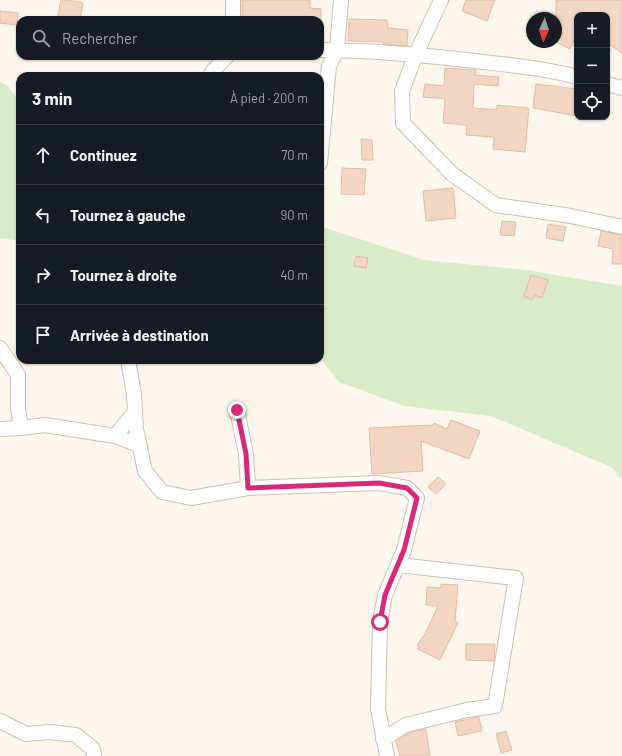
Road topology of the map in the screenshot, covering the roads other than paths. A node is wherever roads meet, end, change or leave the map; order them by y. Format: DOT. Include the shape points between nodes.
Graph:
graph roads {
  1 [pos="233,0"];
  2 [pos="341,0"];
  3 [pos="441,0"];
  4 [pos="233,16"];
  5 [pos="324,50"];
  6 [pos="337,50"];
  7 [pos="416,54"];
  8 [pos="223,60"];
  9 [pos="212,72"];
  10 [pos="574,76"];
  11 [pos="610,85"];
  12 [pos="622,88"];
  13 [pos="324,120"];
  14 [pos="622,227"];
  15 [pos="0,348"];
  16 [pos="129,364"];
  17 [pos="237,410"];
  18 [pos="134,414"];
  19 [pos="21,428"];
  20 [pos="0,429"];
  21 [pos="115,436"];
  22 [pos="139,445"];
  23 [pos="248,488"];
  24 [pos="398,565"];
  25 [pos="0,721"];
  26 [pos="383,739"];
  27 [pos="94,756"];
  28 [pos="387,756"];
  1 -- 4 [label="street"];
  2 -- 6 [label="street"];
  3 -- 7 [label="street"];
  5 -- 6 [label="street"];
  6 -- 7 [label="street"];
  6 -- 13 [label="street" via="329,66"];
  7 -- 10 [label="street" via="552,70"];
  7 -- 14 [label="street" via="402,91 403,123 452,174 496,205 571,216"];
  8 -- 9 [label="street"];
  11 -- 12 [label="street"];
  15 -- 19 [label="street" via="18,375"];
  16 -- 18 [label="street" via="134,394"];
  17 -- 23 [label="street" via="246,454"];
  18 -- 21 [label="street"];
  18 -- 22 [label="street"];
  19 -- 20 [label="street"];
  19 -- 21 [label="street" via="45,425"];
  21 -- 22 [label="street"];
  22 -- 23 [label="street" via="145,471 162,492 191,498"];
  23 -- 24 [label="street" via="379,483 407,488 417,498"];
  24 -- 26 [label="street" via="385,595 380,622 378,709"];
  24 -- 26 [label="street" via="516,578 495,706 406,725"];
  25 -- 27 [label="street" via="26,734 50,732 76,735 93,749"];
  26 -- 28 [label="street"];
}
